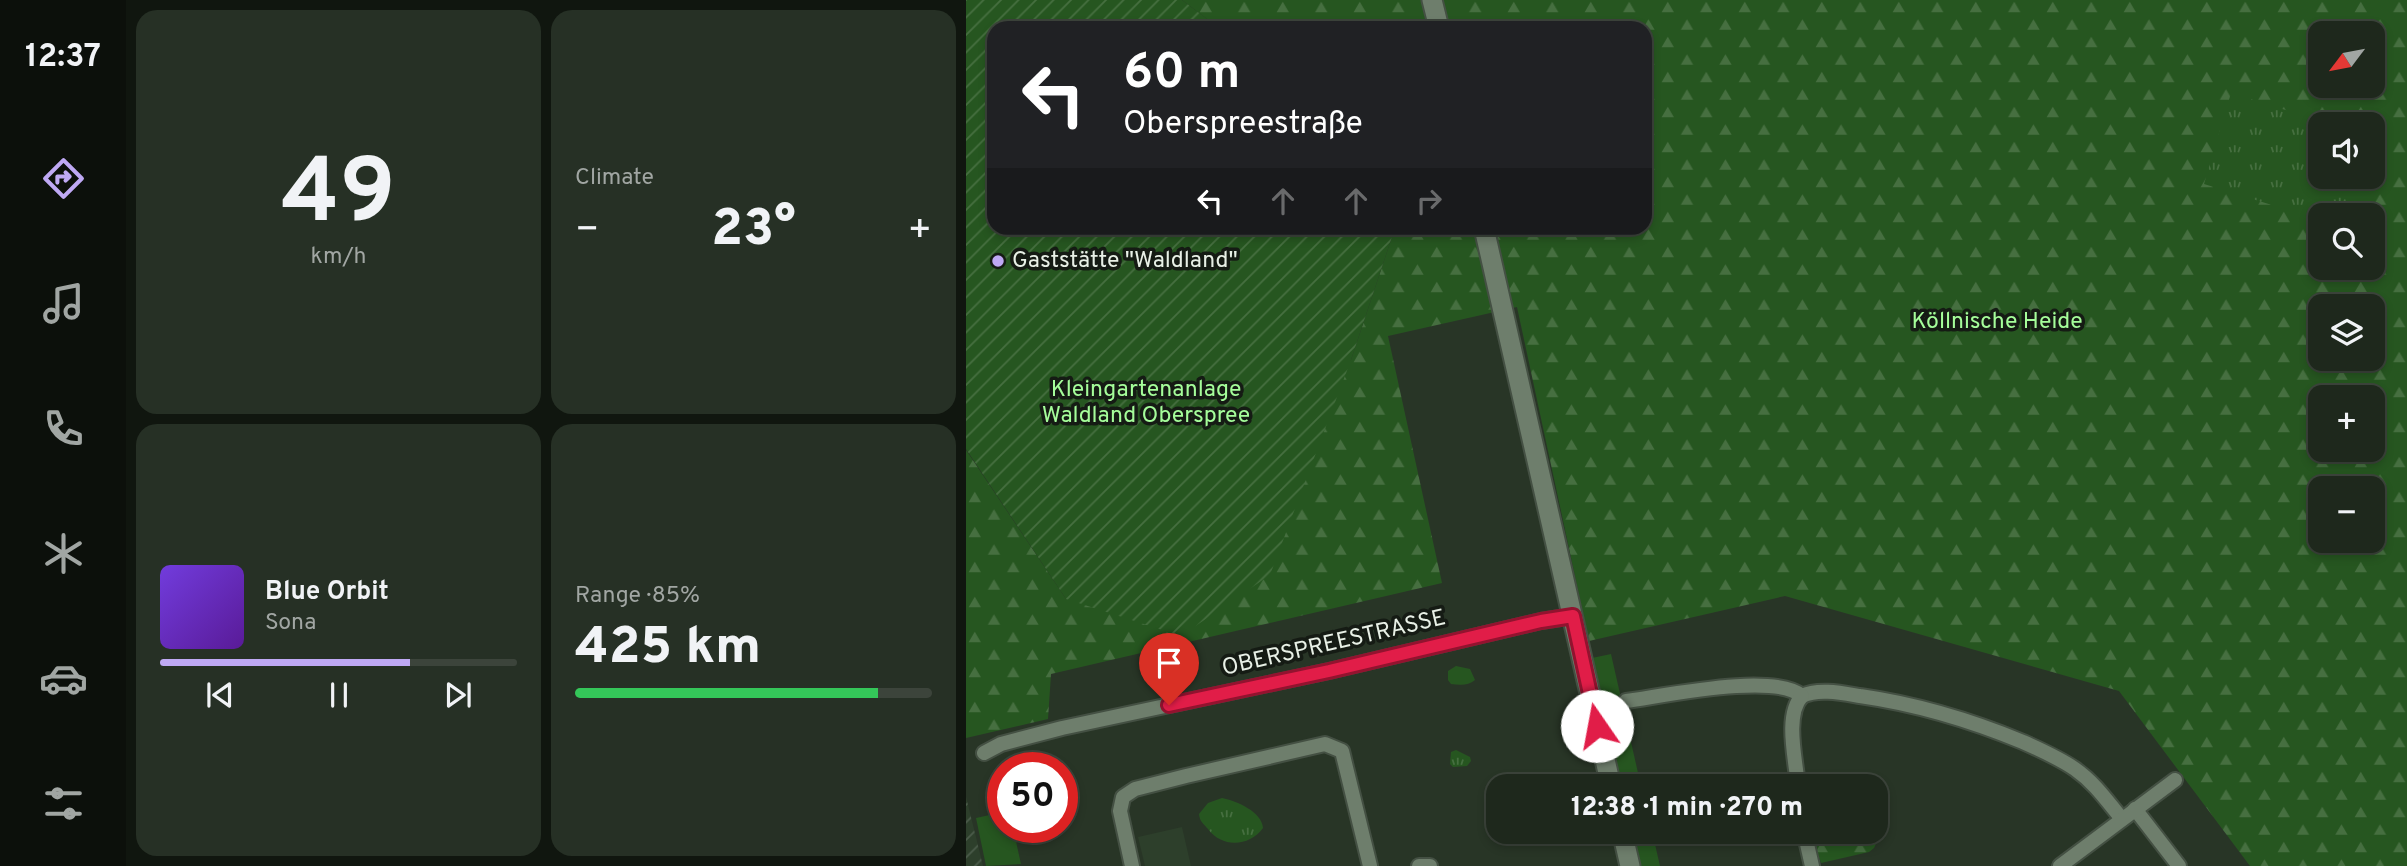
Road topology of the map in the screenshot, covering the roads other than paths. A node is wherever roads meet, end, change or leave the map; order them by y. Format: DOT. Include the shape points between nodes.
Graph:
graph roads {
  1 [pos="1433,0"];
  2 [pos="1438,21"];
  3 [pos="1486,235"];
  4 [pos="1573,616"];
  5 [pos="1802,696"];
  6 [pos="1626,701"];
  7 [pos="985,753"];
  8 [pos="1608,774"];
  9 [pos="1797,774"];
  10 [pos="2175,780"];
  11 [pos="2135,809"];
  12 [pos="2122,819"];
  13 [pos="1625,844"];
  14 [pos="1807,844"];
  15 [pos="1132,866"];
  16 [pos="1370,866"];
  17 [pos="1419,866"];
  18 [pos="1430,866"];
  19 [pos="1630,866"];
  20 [pos="1812,866"];
  21 [pos="2060,866"];
  22 [pos="2179,866"];
  1 -- 2 [label="main road"];
  3 -- 4 [label="main road"];
  4 -- 7 [label="street, OBERSPREESTRASSE" via="1062,728 1001,744"];
  4 -- 8 [label="main road"];
  5 -- 6 [label="street" via="1787,687 1742,685"];
  5 -- 9 [label="street" via="1793,721"];
  5 -- 12 [label="street" via="1843,693 1890,700 1988,727 2074,768 2095,784"];
  10 -- 11 [label="street"];
  11 -- 12 [label="street"];
  11 -- 22 [label="street"];
  12 -- 21 [label="street"];
  13 -- 19 [label="main road"];
  14 -- 20 [label="street"];
  15 -- 16 [label="street" via="1120,811 1123,797 1135,789 1325,744 1342,751"];
  17 -- 18 [label="street"];
}
